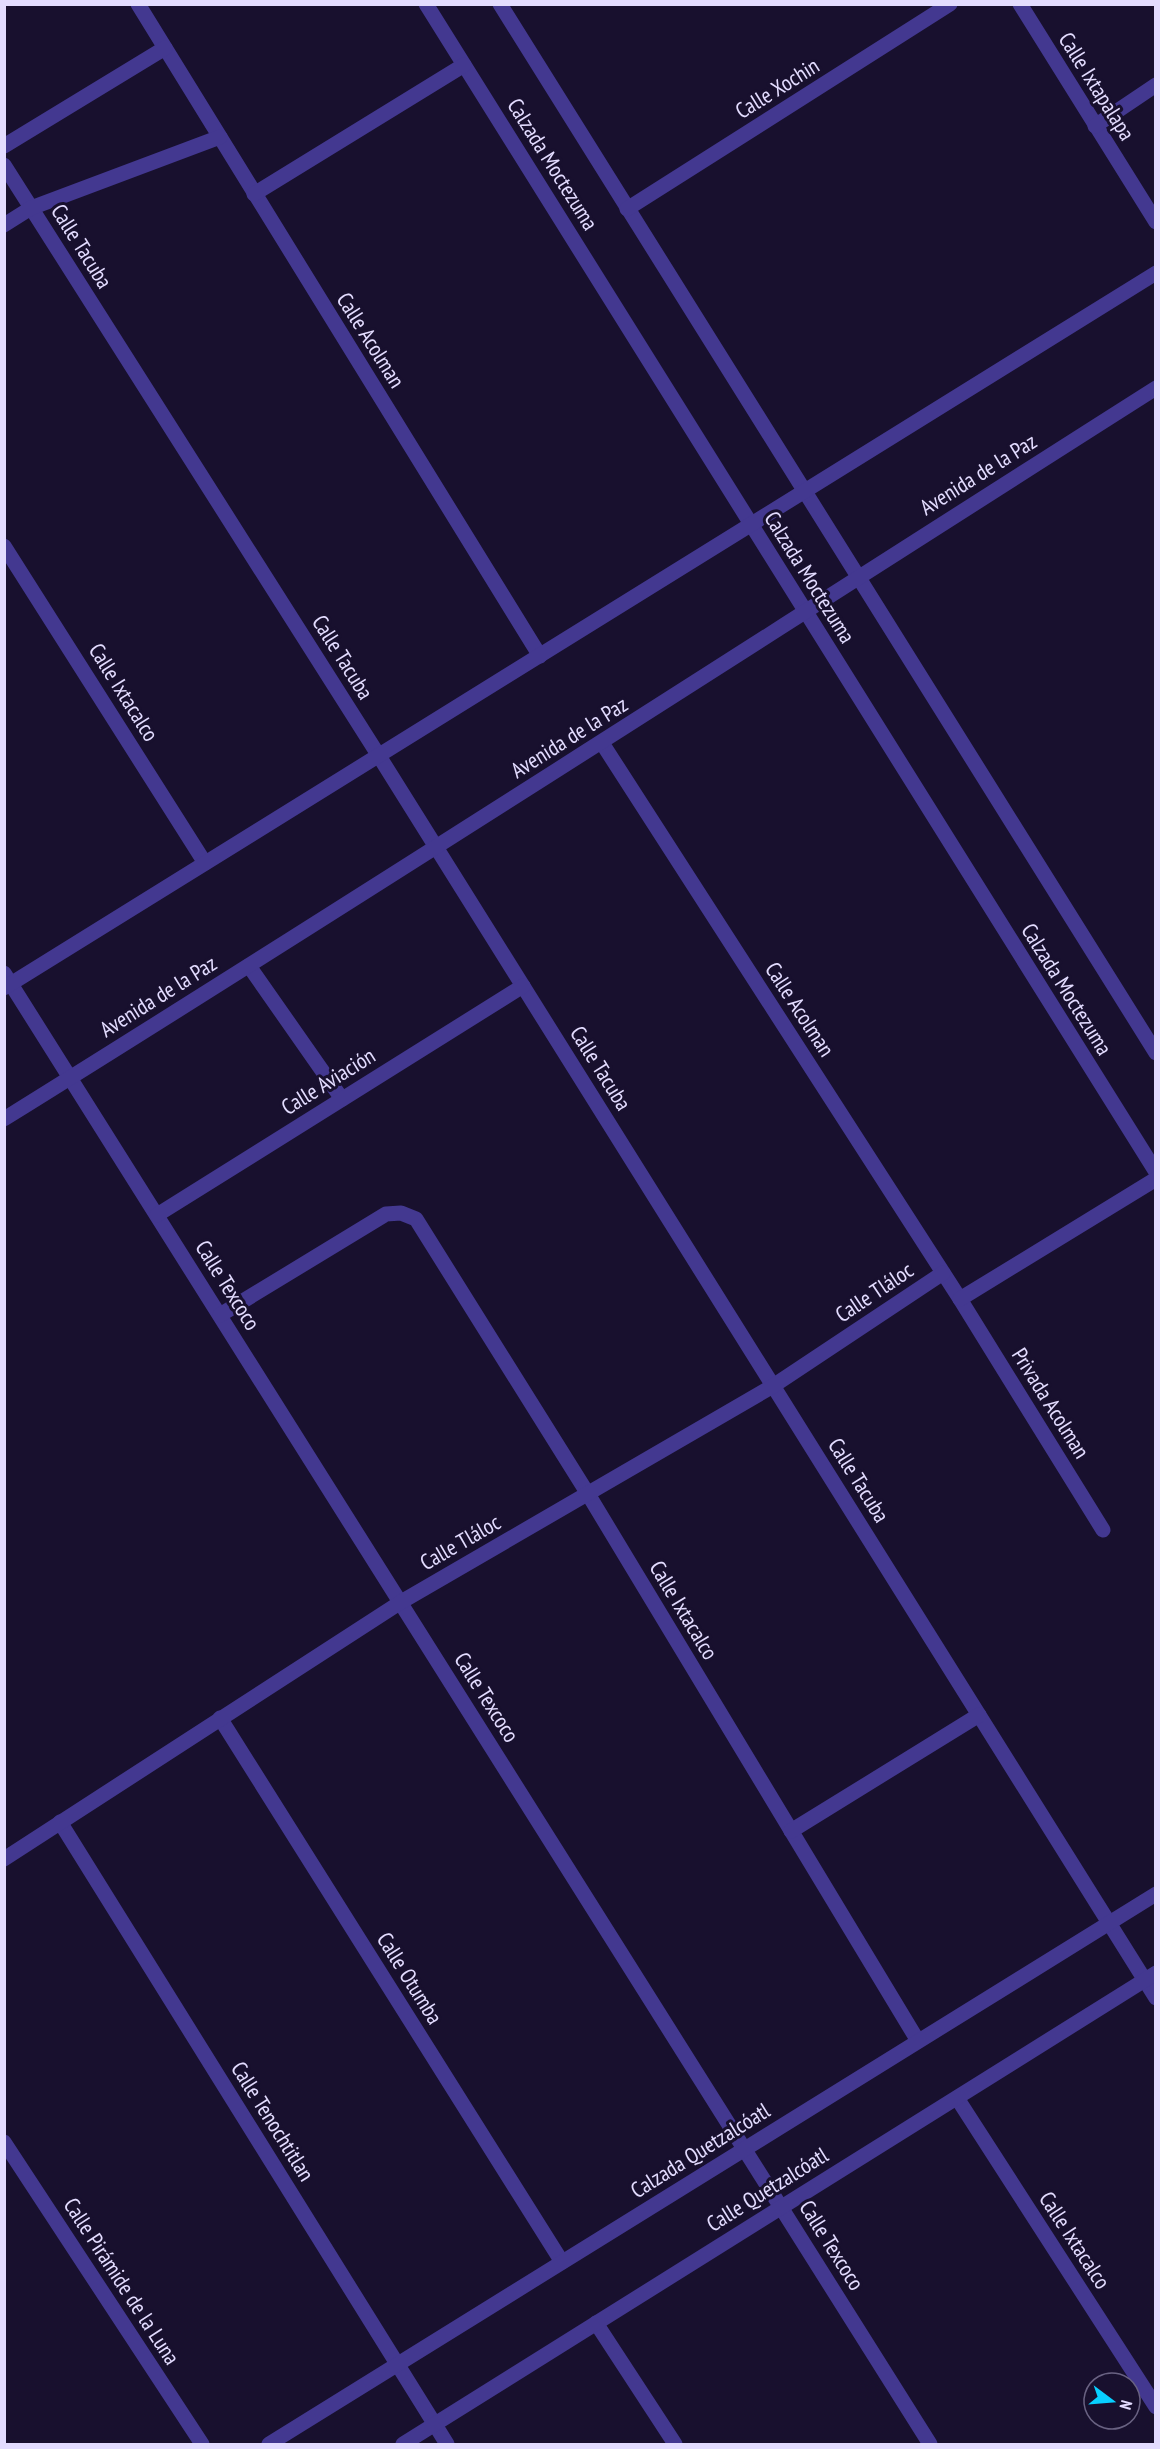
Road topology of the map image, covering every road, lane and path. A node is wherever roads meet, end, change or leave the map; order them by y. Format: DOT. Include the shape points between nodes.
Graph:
graph roads {
  1 [pos="138,4"];
  2 [pos="426,4"];
  3 [pos="500,4"];
  4 [pos="950,4"];
  5 [pos="1020,4"];
  6 [pos="165,48"];
  7 [pos="464,65"];
  8 [pos="1155,85"];
  9 [pos="1095,126"];
  10 [pos="220,137"];
  11 [pos="4,146"];
  12 [pos="4,165"];
  13 [pos="254,194"];
  14 [pos="31,208"];
  15 [pos="627,209"];
  16 [pos="1155,222"];
  17 [pos="4,225"];
  18 [pos="1155,273"];
  19 [pos="1155,388"];
  20 [pos="804,492"];
  21 [pos="751,525"];
  22 [pos="4,546"];
  23 [pos="858,577"];
  24 [pos="805,611"];
  25 [pos="540,656"];
  26 [pos="602,743"];
  27 [pos="379,756"];
  28 [pos="436,847"];
  29 [pos="205,863"];
  30 [pos="249,966"];
  31 [pos="7,982"];
  32 [pos="523,986"];
  33 [pos="1155,1053"];
  34 [pos="71,1078"];
  35 [pos="342,1099"];
  36 [pos="4,1119"];
  37 [pos="1155,1172"];
  38 [pos="1155,1179"];
  39 [pos="157,1215"];
  40 [pos="943,1273"];
  41 [pos="960,1299"];
  42 [pos="220,1315"];
  43 [pos="773,1386"];
  44 [pos="588,1494"];
  45 [pos="1103,1530"];
  46 [pos="400,1602"];
  47 [pos="978,1715"];
  48 [pos="220,1718"];
  49 [pos="60,1822"];
  50 [pos="791,1831"];
  51 [pos="4,1859"];
  52 [pos="1155,1894"];
  53 [pos="1108,1923"];
  54 [pos="1150,1976"];
  55 [pos="1155,1998"];
  56 [pos="918,2041"];
  57 [pos="957,2098"];
  58 [pos="4,2142"];
  59 [pos="745,2149"];
  60 [pos="781,2207"];
  61 [pos="562,2262"];
  62 [pos="596,2323"];
  63 [pos="398,2364"];
  64 [pos="1155,2407"];
  65 [pos="435,2425"];
  66 [pos="202,2445"];
  67 [pos="269,2445"];
  68 [pos="403,2445"];
  69 [pos="447,2445"];
  70 [pos="675,2445"];
  71 [pos="930,2445"];
  1 -- 6 [label="street, Calle Acolman"];
  2 -- 7 [label="street, Calzada Moctezuma"];
  3 -- 15 [label="street, Calzada Moctezuma"];
  4 -- 15 [label="street, Calle Xochin"];
  5 -- 9 [label="street, Calle Ixtapalapa"];
  6 -- 10 [label="street, Calle Acolman"];
  6 -- 11 [label="street"];
  7 -- 13 [label="street"];
  7 -- 21 [label="street, Calzada Moctezuma"];
  8 -- 9 [label="street"];
  9 -- 16 [label="street, Calle Ixtapalapa"];
  10 -- 13 [label="street, Calle Acolman"];
  10 -- 14 [label="street"];
  12 -- 14 [label="street, Calle Tacuba"];
  13 -- 25 [label="street, Calle Acolman"];
  14 -- 17 [label="street"];
  14 -- 27 [label="street, Calle Tacuba"];
  15 -- 20 [label="street, Calzada Moctezuma"];
  18 -- 20 [label="street"];
  19 -- 23 [label="street, Avenida de la Paz"];
  20 -- 21 [label="street"];
  20 -- 23 [label="street, Calzada Moctezuma"];
  21 -- 24 [label="street, Calzada Moctezuma"];
  21 -- 25 [label="street"];
  22 -- 29 [label="street, Calle Ixtacalco"];
  23 -- 24 [label="street, Avenida de la Paz"];
  23 -- 33 [label="street, Calzada Moctezuma"];
  24 -- 26 [label="street, Avenida de la Paz"];
  24 -- 37 [label="street, Calzada Moctezuma"];
  25 -- 27 [label="street"];
  26 -- 28 [label="street, Avenida de la Paz"];
  26 -- 40 [label="street, Calle Acolman"];
  27 -- 28 [label="street, Calle Tacuba"];
  27 -- 29 [label="street"];
  28 -- 30 [label="street, Avenida de la Paz"];
  28 -- 32 [label="street, Calle Tacuba"];
  29 -- 31 [label="street"];
  30 -- 34 [label="street, Avenida de la Paz"];
  30 -- 35 [label="street"];
  31 -- 34 [label="street, Calle Texcoco"];
  32 -- 35 [label="street, Calle Aviación"];
  32 -- 43 [label="street, Calle Tacuba"];
  34 -- 36 [label="street, Avenida de la Paz"];
  34 -- 39 [label="street, Calle Texcoco"];
  35 -- 39 [label="street, Calle Aviación"];
  38 -- 41 [label="street"];
  39 -- 42 [label="street, Calle Texcoco"];
  40 -- 41 [label="street, Calle Acolman"];
  40 -- 43 [label="street, Calle Tláloc"];
  41 -- 45 [label="street, Privada Acolman"];
  42 -- 44 [label="street, Calle Ixtacalco" via="386,1214 401,1213 416,1219"];
  42 -- 46 [label="street, Calle Texcoco"];
  43 -- 44 [label="street, Calle Tláloc"];
  43 -- 47 [label="street, Calle Tacuba"];
  44 -- 46 [label="street, Calle Tláloc"];
  44 -- 50 [label="street, Calle Ixtacalco"];
  46 -- 48 [label="street, Calle Tláloc"];
  46 -- 59 [label="street, Calle Texcoco"];
  47 -- 50 [label="street"];
  47 -- 53 [label="street, Calle Tacuba"];
  48 -- 49 [label="street, Calle Tláloc"];
  48 -- 61 [label="street, Calle Otumba"];
  49 -- 51 [label="street, Calle Tláloc"];
  49 -- 63 [label="street, Calle Tenochtitlan"];
  50 -- 56 [label="street, Calle Ixtacalco"];
  52 -- 53 [label="street, Calzada Quetzalcóatl"];
  53 -- 54 [label="street, Calle Tacuba"];
  53 -- 56 [label="street, Calzada Quetzalcóatl"];
  54 -- 55 [label="street, Calle Tacuba"];
  54 -- 57 [label="street, Calle Quetzalcóatl"];
  56 -- 59 [label="street, Calzada Quetzalcóatl"];
  57 -- 60 [label="street, Calle Quetzalcóatl"];
  57 -- 64 [label="street, Calle Ixtacalco"];
  58 -- 66 [label="street, Calle Pirámide de la Luna"];
  59 -- 60 [label="street, Calle Texcoco"];
  59 -- 61 [label="street, Calzada Quetzalcóatl"];
  60 -- 62 [label="street, Calle Quetzalcóatl"];
  60 -- 71 [label="street, Calle Texcoco"];
  61 -- 63 [label="street, Calzada Quetzalcóatl"];
  62 -- 65 [label="street, Calle Quetzalcóatl"];
  62 -- 70 [label="street"];
  63 -- 65 [label="street, Calle Tenochtitlan"];
  63 -- 67 [label="street, Calzada Quetzalcóatl"];
  65 -- 68 [label="street, Calle Quetzalcóatl"];
  65 -- 69 [label="street, Calle Tenochtitlan"];
}
